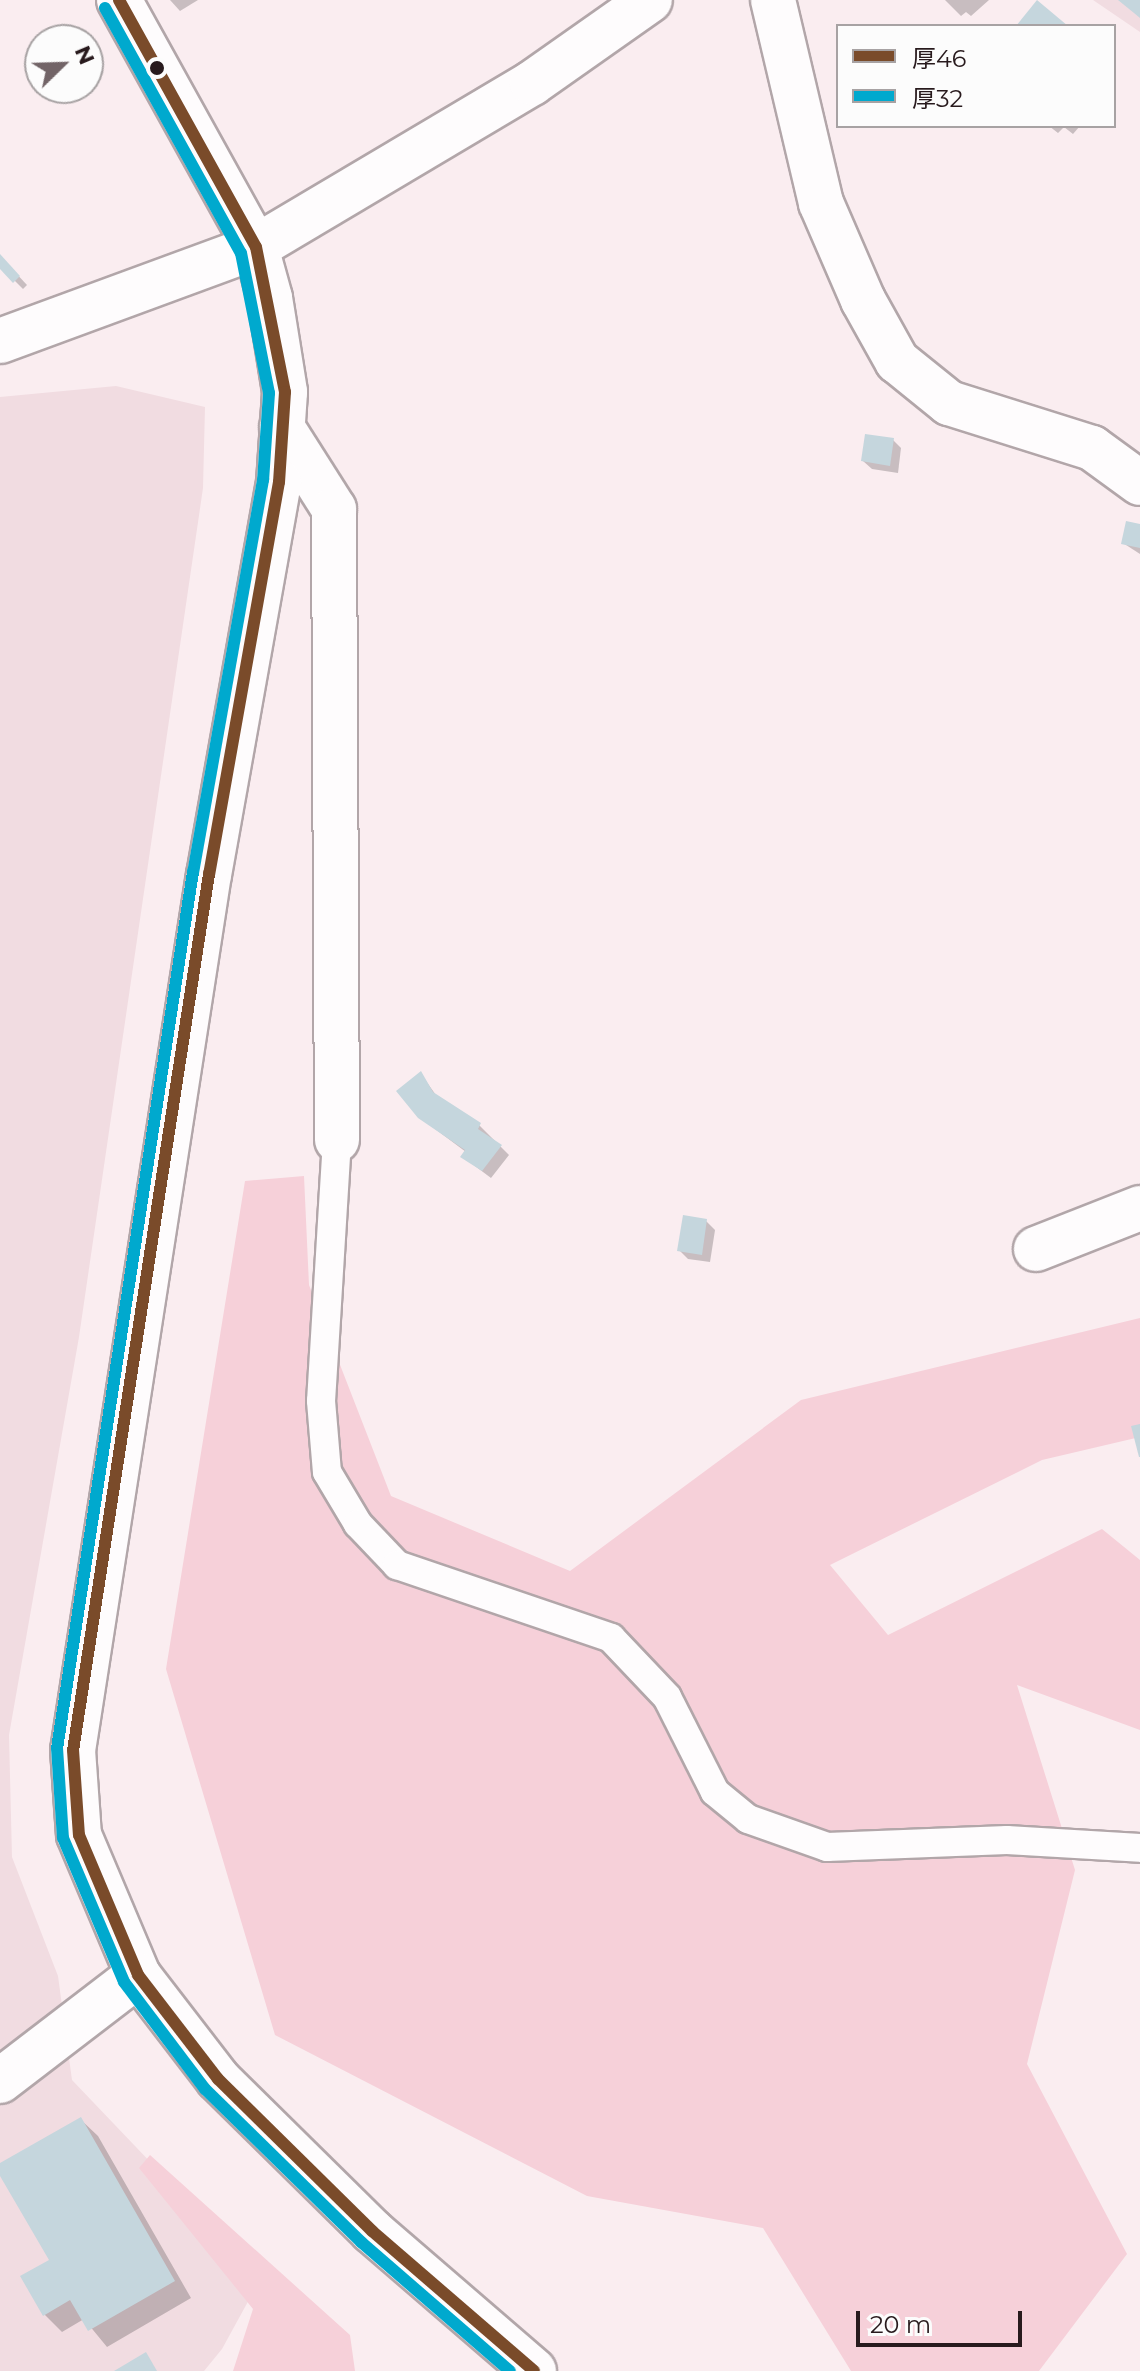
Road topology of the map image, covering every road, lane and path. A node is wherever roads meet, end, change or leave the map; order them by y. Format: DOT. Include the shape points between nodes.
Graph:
graph roads {
  1 [pos="119,0"];
  2 [pos="650,0"];
  3 [pos="773,0"];
  4 [pos="256,247"];
  5 [pos="0,341"];
  6 [pos="282,427"];
  7 [pos="1140,483"];
  8 [pos="337,1140"];
  9 [pos="1140,1208"];
  10 [pos="1036,1249"];
  11 [pos="1140,1848"];
  12 [pos="138,1975"];
  13 [pos="0,2081"];
  14 [pos="534,2371"];
  1 -- 4 [label="street"];
  2 -- 4 [label="street" via="532,83"];
  3 -- 7 [label="street" via="821,203 897,361 949,403 1092,448"];
  4 -- 5 [label="street"];
  4 -- 6 [label="street" via="285,392"];
  6 -- 8 [label="street" via="334,509"];
  6 -- 12 [label="street" via="279,482 209,874 73,1750 79,1835"];
  8 -- 11 [label="lane" via="321,1401 327,1472 358,1524 397,1565 611,1638 667,1697 715,1792 748,1819 827,1847 1007,1840"];
  9 -- 10 [label="street" via="1092,1238"];
  12 -- 13 [label="street"];
  12 -- 14 [label="street" via="218,2079 372,2231"];
}
